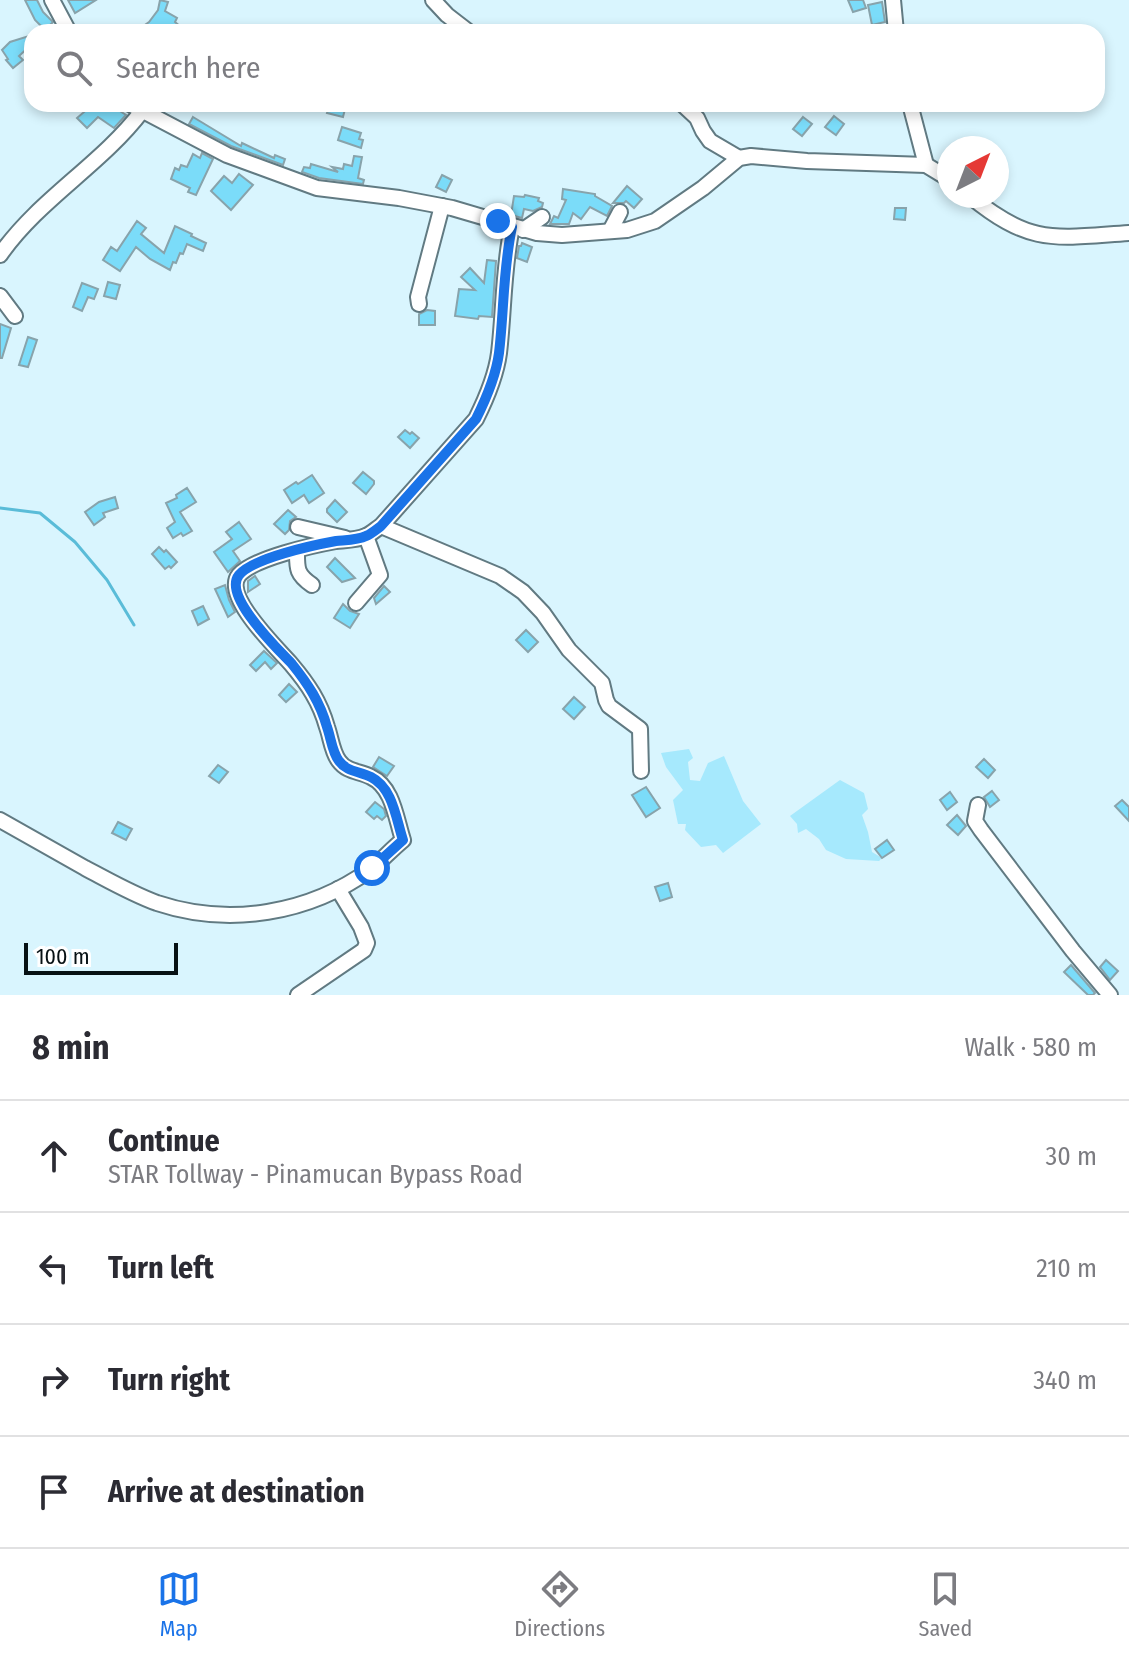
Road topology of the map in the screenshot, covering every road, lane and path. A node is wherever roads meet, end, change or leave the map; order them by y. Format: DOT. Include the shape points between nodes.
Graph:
graph roads {
  1 [pos="52,0"];
  2 [pos="433,0"];
  3 [pos="893,0"];
  4 [pos="65,24"];
  5 [pos="459,24"];
  6 [pos="895,24"];
  7 [pos="133,112"];
  8 [pos="145,112"];
  9 [pos="691,112"];
  10 [pos="912,112"];
  11 [pos="739,158"];
  12 [pos="926,165"];
  13 [pos="937,172"];
  14 [pos="442,206"];
  15 [pos="986,208"];
  16 [pos="620,212"];
  17 [pos="542,217"];
  18 [pos="517,228"];
  19 [pos="610,231"];
  20 [pos="1129,233"];
  21 [pos="17,234"];
  22 [pos="0,239"];
  23 [pos="0,255"];
  24 [pos="0,296"];
  25 [pos="419,304"];
  26 [pos="15,316"];
  27 [pos="381,526"];
  28 [pos="298,527"];
  29 [pos="366,536"];
  30 [pos="350,539"];
  31 [pos="297,551"];
  32 [pos="312,585"];
  33 [pos="356,603"];
  34 [pos="641,771"];
  35 [pos="978,805"];
  36 [pos="0,820"];
  37 [pos="338,889"];
  38 [pos="298,995"];
  39 [pos="1110,995"];
  1 -- 4 [label="street"];
  2 -- 5 [label="street"];
  3 -- 6 [label="street"];
  7 -- 21 [label="street" via="116,142"];
  8 -- 14 [label="street" via="227,155 317,188"];
  9 -- 11 [label="street" via="710,141"];
  10 -- 12 [label="street"];
  11 -- 12 [label="street"];
  11 -- 19 [label="street" via="655,221"];
  12 -- 13 [label="street"];
  14 -- 18 [label="street"];
  14 -- 25 [label="street"];
  15 -- 20 [label="street" via="1038,235"];
  16 -- 19 [label="street"];
  17 -- 18 [label="street"];
  18 -- 19 [label="street" via="562,235"];
  18 -- 27 [label="street" via="506,255 499,356 487,398 476,419"];
  21 -- 22 [label="street"];
  21 -- 23 [label="street"];
  24 -- 26 [label="street"];
  27 -- 29 [label="street"];
  27 -- 34 [label="street" via="500,576 523,592 602,683 609,706 640,729"];
  28 -- 30 [label="street"];
  29 -- 30 [label="street"];
  29 -- 33 [label="street" via="380,575"];
  30 -- 31 [label="street"];
  31 -- 32 [label="street" via="301,577"];
  31 -- 37 [label="street" via="247,569 239,575 236,589 251,618 312,689 341,765 371,777 388,794 403,840"];
  35 -- 39 [label="street" via="975,821 981,830"];
  36 -- 37 [label="street" via="119,886 156,903 196,912 269,913"];
  37 -- 38 [label="street" via="367,943"];
}
